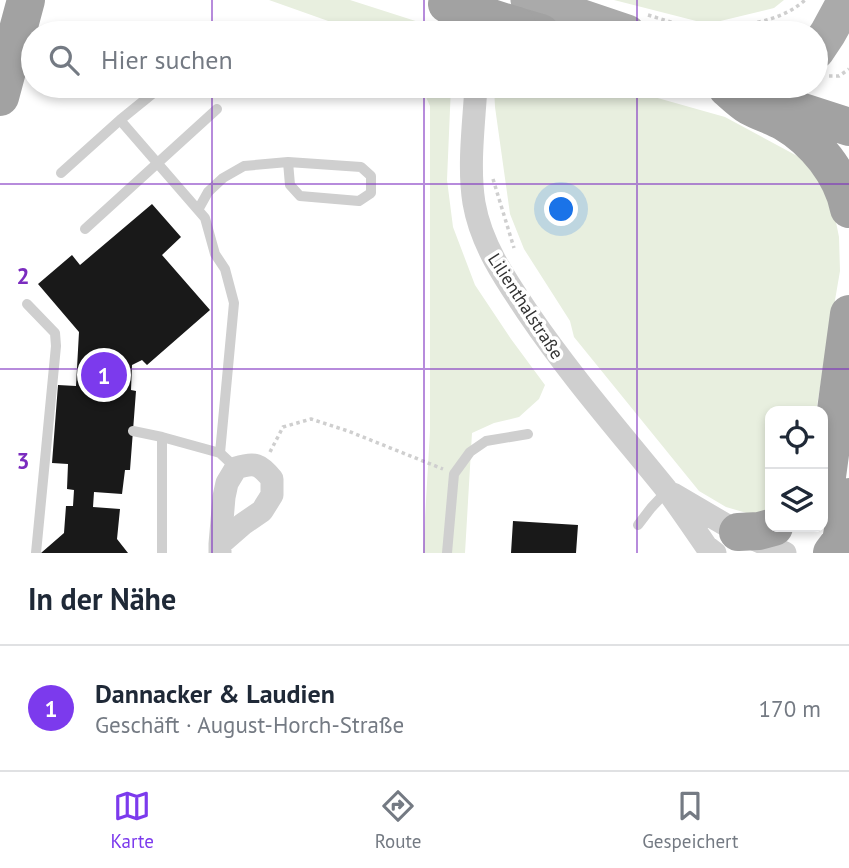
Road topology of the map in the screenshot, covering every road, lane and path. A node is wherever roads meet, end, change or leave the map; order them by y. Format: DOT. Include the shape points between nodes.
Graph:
graph roads {
  1 [pos="26,0"];
  2 [pos="805,0"];
  3 [pos="846,0"];
  4 [pos="453,1"];
  5 [pos="529,20"];
  6 [pos="469,21"];
  7 [pos="556,21"];
  8 [pos="766,21"];
  9 [pos="828,33"];
  10 [pos="0,97"];
  11 [pos="147,98"];
  12 [pos="475,98"];
  13 [pos="738,98"];
  14 [pos="758,98"];
  15 [pos="824,98"];
  16 [pos="849,106"];
  17 [pos="217,109"];
  18 [pos="120,120"];
  19 [pos="849,127"];
  20 [pos="288,162"];
  21 [pos="157,163"];
  22 [pos="61,173"];
  23 [pos="493,178"];
  24 [pos="849,209"];
  25 [pos="198,210"];
  26 [pos="85,229"];
  27 [pos="514,249"];
  28 [pos="27,304"];
  29 [pos="849,314"];
  30 [pos="133,431"];
  31 [pos="528,434"];
  32 [pos="162,437"];
  33 [pos="828,450"];
  34 [pos="228,461"];
  35 [pos="263,467"];
  36 [pos="454,474"];
  37 [pos="667,491"];
  38 [pos="849,497"];
  39 [pos="638,525"];
  40 [pos="820,532"];
  41 [pos="742,537"];
  42 [pos="220,548"];
  43 [pos="36,553"];
  44 [pos="162,553"];
  45 [pos="447,553"];
  46 [pos="785,553"];
  47 [pos="821,553"];
  48 [pos="832,553"];
  1 -- 10 [label="highway"];
  2 -- 8 [label="path"];
  3 -- 9 [label="main road"];
  4 -- 5 [label="highway, bridge"];
  4 -- 6 [label="street"];
  5 -- 7 [label="main road"];
  11 -- 18 [label="lane"];
  12 -- 37 [label="street, Lilienthalstraße" via="474,203 487,246 547,341"];
  13 -- 24 [label="highway" via="786,123 812,144 834,171"];
  14 -- 19 [label="highway"];
  15 -- 16 [label="highway"];
  17 -- 21 [label="lane"];
  18 -- 21 [label="lane"];
  18 -- 22 [label="lane"];
  20 -- 20 [label="lane" via="361,167 371,176 371,193 359,201 300,196 290,186"];
  20 -- 25 [label="lane" via="235,170 208,192"];
  21 -- 25 [label="lane"];
  21 -- 26 [label="lane"];
  23 -- 27 [label="path"];
  25 -- 34 [label="lane" via="225,269 234,303"];
  28 -- 43 [label="lane" via="55,333 56,346"];
  29 -- 33 [label="highway"];
  30 -- 32 [label="lane"];
  31 -- 36 [label="lane" via="486,440"];
  32 -- 34 [label="lane"];
  32 -- 44 [label="lane"];
  34 -- 35 [label="street"];
  34 -- 42 [label="street"];
  35 -- 36 [label="path" via="283,427 311,419"];
  35 -- 42 [label="street" via="272,479 272,495 262,512"];
  36 -- 45 [label="lane"];
  37 -- 39 [label="lane"];
  37 -- 41 [label="street, Lilienthalstraße"];
  37 -- 41 [label="street, Lilienthalstraße" via="706,546"];
  38 -- 48 [label="highway" via="841,541"];
  40 -- 47 [label="highway"];
  41 -- 46 [label="street, Lilienthalstraße"];
}
